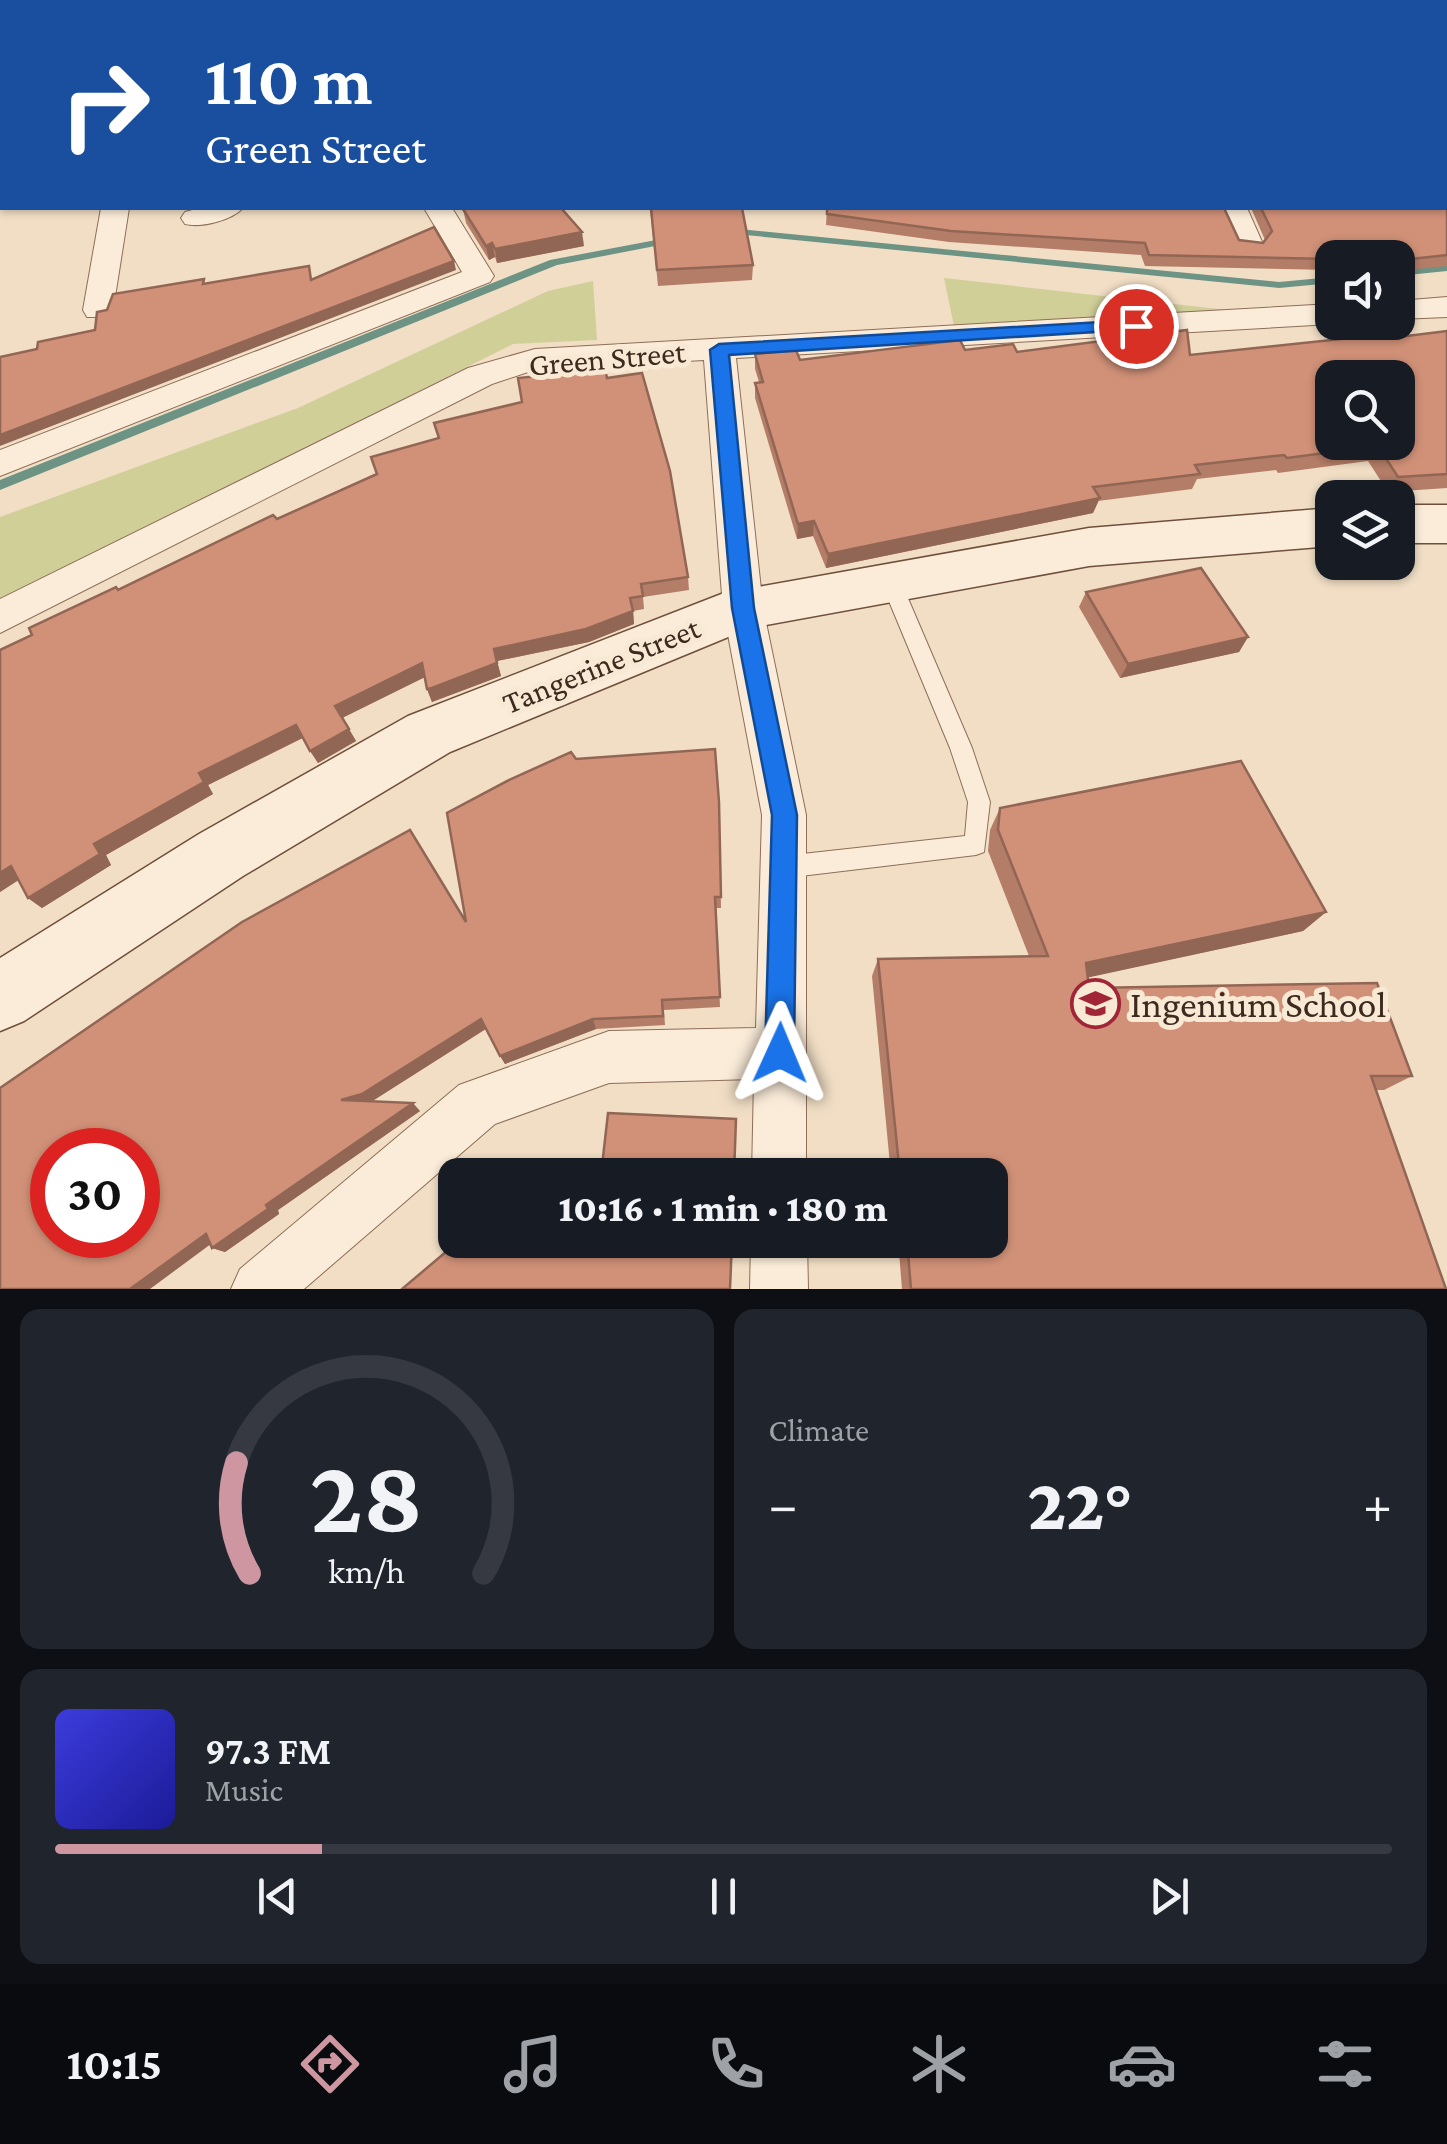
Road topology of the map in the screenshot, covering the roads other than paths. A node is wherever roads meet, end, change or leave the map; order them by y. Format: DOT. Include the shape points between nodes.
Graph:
graph roads {
  1 [pos="114,210"];
  2 [pos="223,210"];
  3 [pos="439,210"];
  4 [pos="1234,210"];
  5 [pos="194,218"];
  6 [pos="1248,244"];
  7 [pos="1447,307"];
  8 [pos="1415,309"];
  9 [pos="98,310"];
  10 [pos="1315,315"];
  11 [pos="719,350"];
  12 [pos="0,464"];
  13 [pos="1415,524"];
  14 [pos="1447,524"];
  15 [pos="1315,528"];
  16 [pos="891,582"];
  17 [pos="743,608"];
  18 [pos="0,617"];
  19 [pos="784,866"];
  20 [pos="0,998"];
  21 [pos="780,1053"];
  22 [pos="779,1158"];
  23 [pos="779,1258"];
  24 [pos="260,1289"];
  25 [pos="779,1289"];
  1 -- 9 [label="street"];
  2 -- 5 [label="street"];
  3 -- 12 [label="street" via="479,276"];
  4 -- 6 [label="street"];
  7 -- 8 [label="street"];
  10 -- 11 [label="street, Green Street"];
  11 -- 17 [label="street"];
  11 -- 18 [label="street, Green Street" via="535,359 480,376"];
  13 -- 14 [label="street"];
  15 -- 16 [label="street, Tangerine Street" via="1088,547"];
  16 -- 17 [label="street, Tangerine Street"];
  16 -- 19 [label="lane" via="978,802 976,845"];
  17 -- 19 [label="street" via="784,815"];
  17 -- 20 [label="street, Tangerine Street" via="429,734 221,856"];
  19 -- 21 [label="street"];
  21 -- 22 [label="street"];
  21 -- 24 [label="street" via="609,1057 478,1104"];
  23 -- 25 [label="street"];
}
